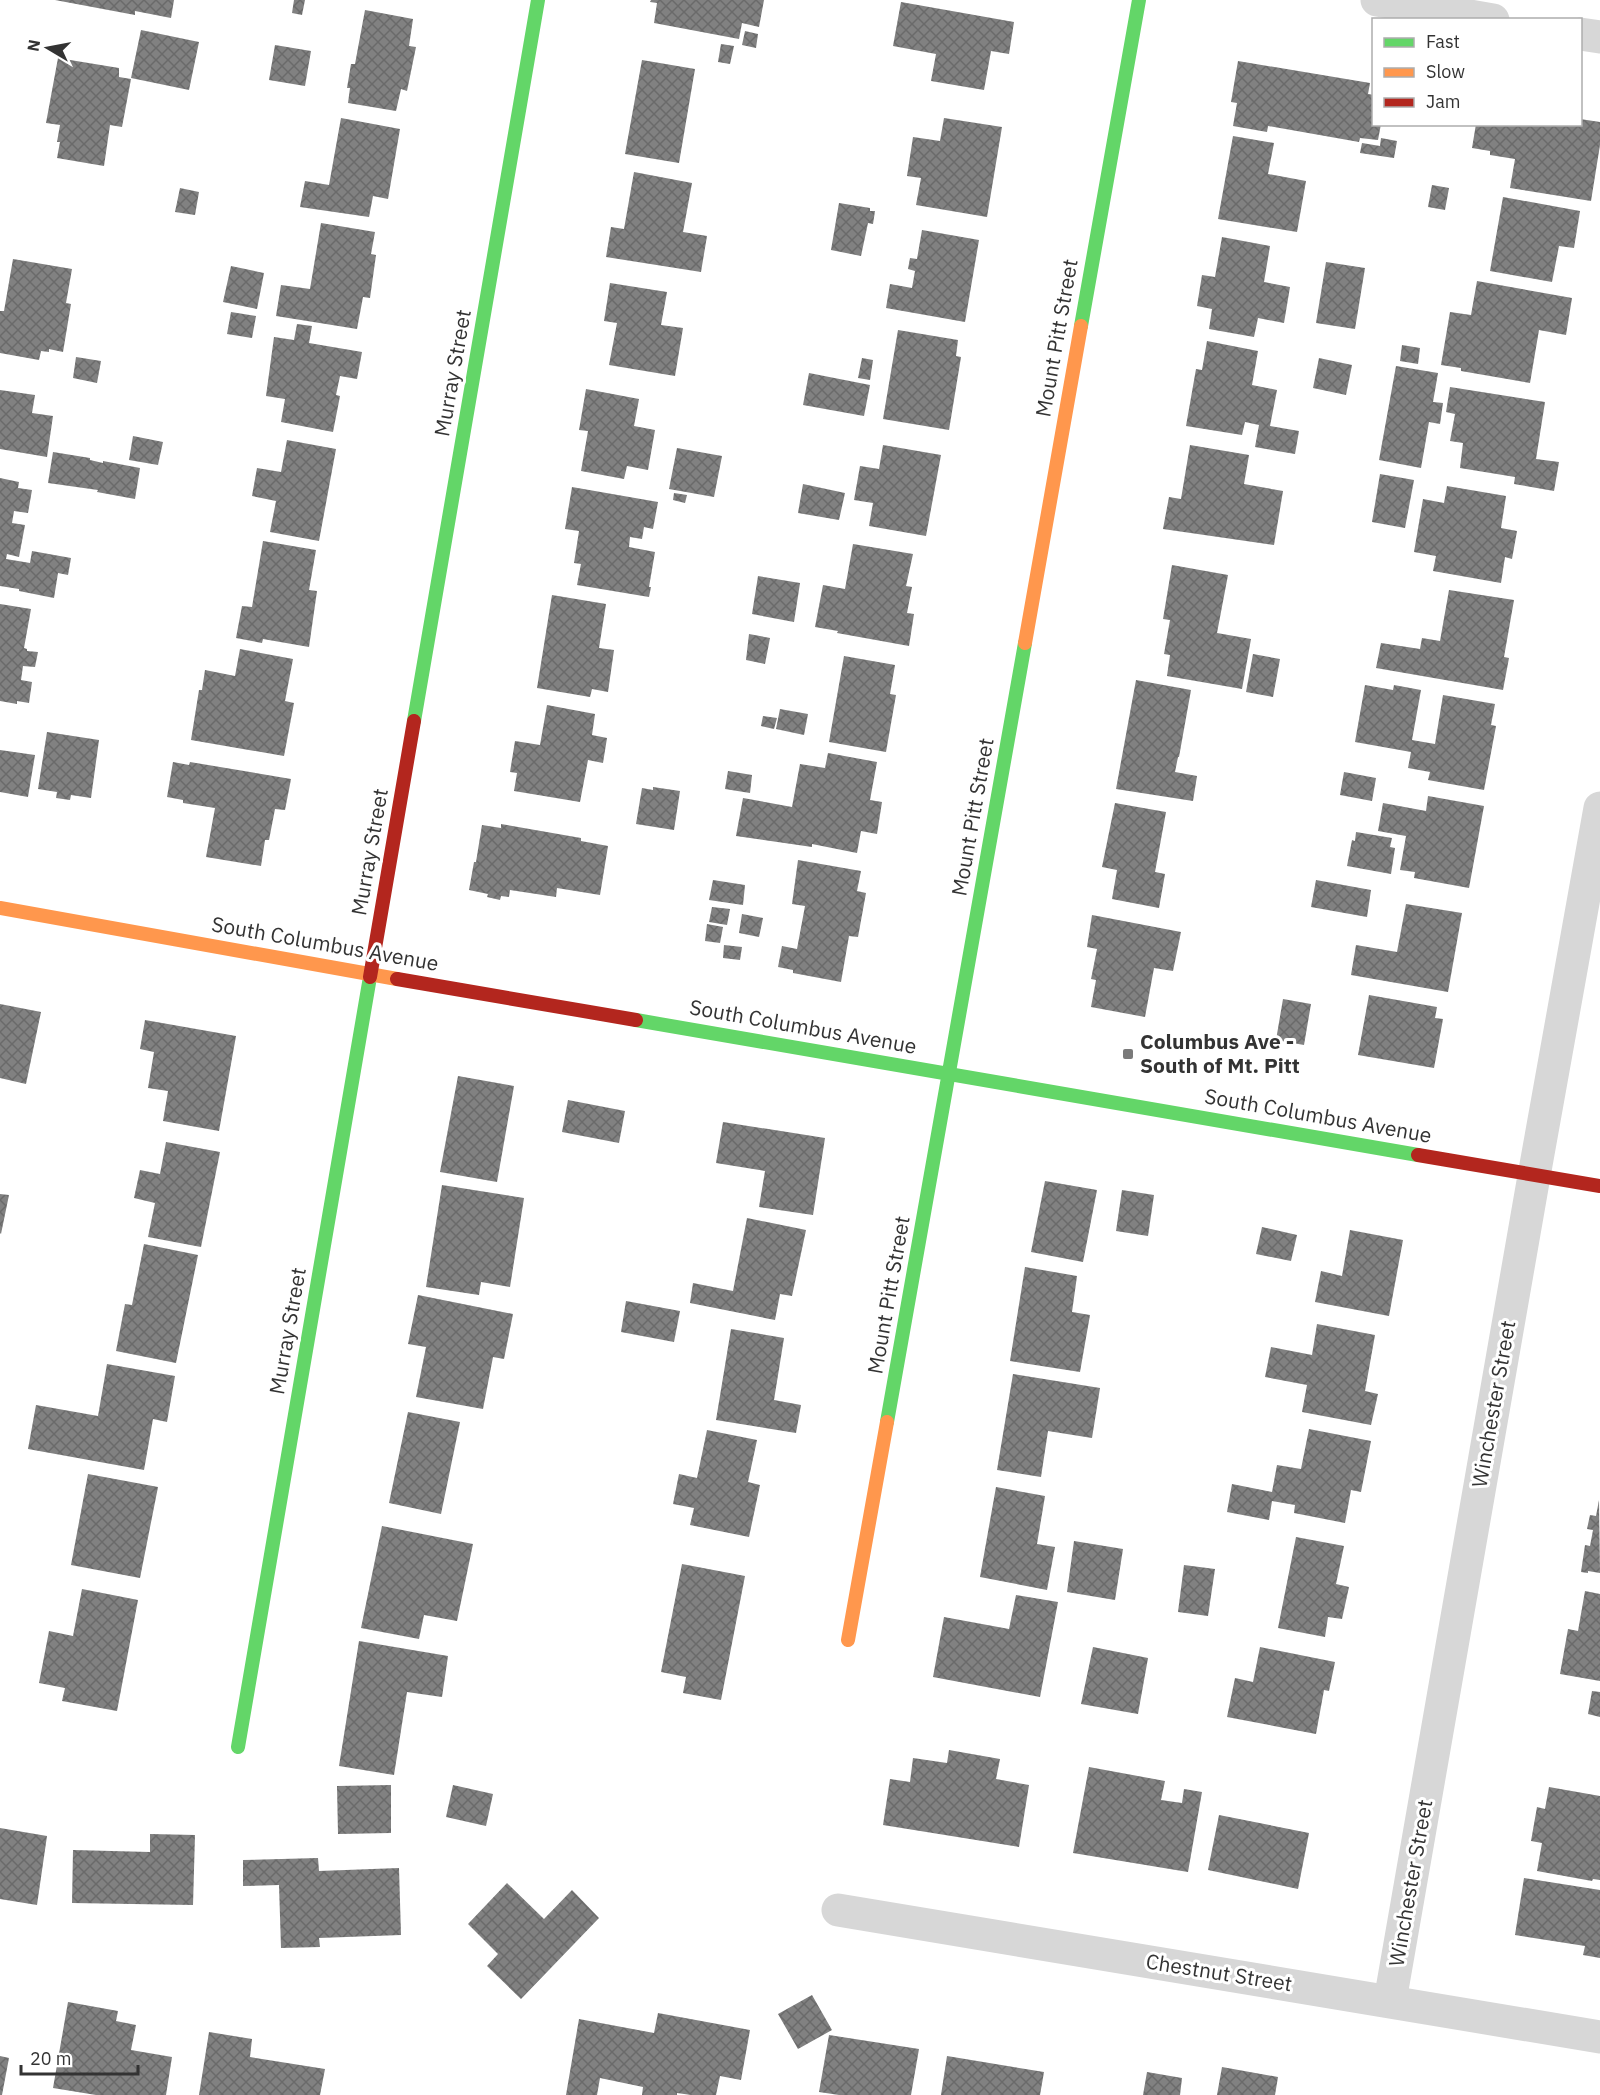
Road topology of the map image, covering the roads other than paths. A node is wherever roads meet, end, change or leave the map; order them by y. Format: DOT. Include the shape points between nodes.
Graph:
graph roads {
  1 [pos="538,0"];
  2 [pos="1139,0"];
  3 [pos="1377,0"];
  4 [pos="1481,18"];
  5 [pos="1582,34"];
  6 [pos="1600,38"];
  7 [pos="1600,807"];
  8 [pos="0,908"];
  9 [pos="370,974"];
  10 [pos="951,1074"];
  11 [pos="1534,1176"];
  12 [pos="1600,1186"];
  13 [pos="848,1640"];
  14 [pos="238,1747"];
  15 [pos="838,1910"];
  16 [pos="1390,2001"];
  17 [pos="1600,2037"];
  1 -- 9 [label="street, Murray Street"];
  2 -- 10 [label="street, Mount Pitt Street"];
  3 -- 4 [label="street"];
  5 -- 6 [label="street"];
  7 -- 11 [label="street, Winchester Street"];
  8 -- 9 [label="street, South Columbus Avenue"];
  9 -- 10 [label="street, South Columbus Avenue"];
  9 -- 14 [label="street, Murray Street"];
  10 -- 11 [label="street, South Columbus Avenue"];
  10 -- 13 [label="street, Mount Pitt Street"];
  11 -- 12 [label="street, South Columbus Avenue"];
  11 -- 16 [label="street, Winchester Street"];
  15 -- 16 [label="street, Chestnut Street"];
  16 -- 17 [label="street, Chestnut Street"];
}
